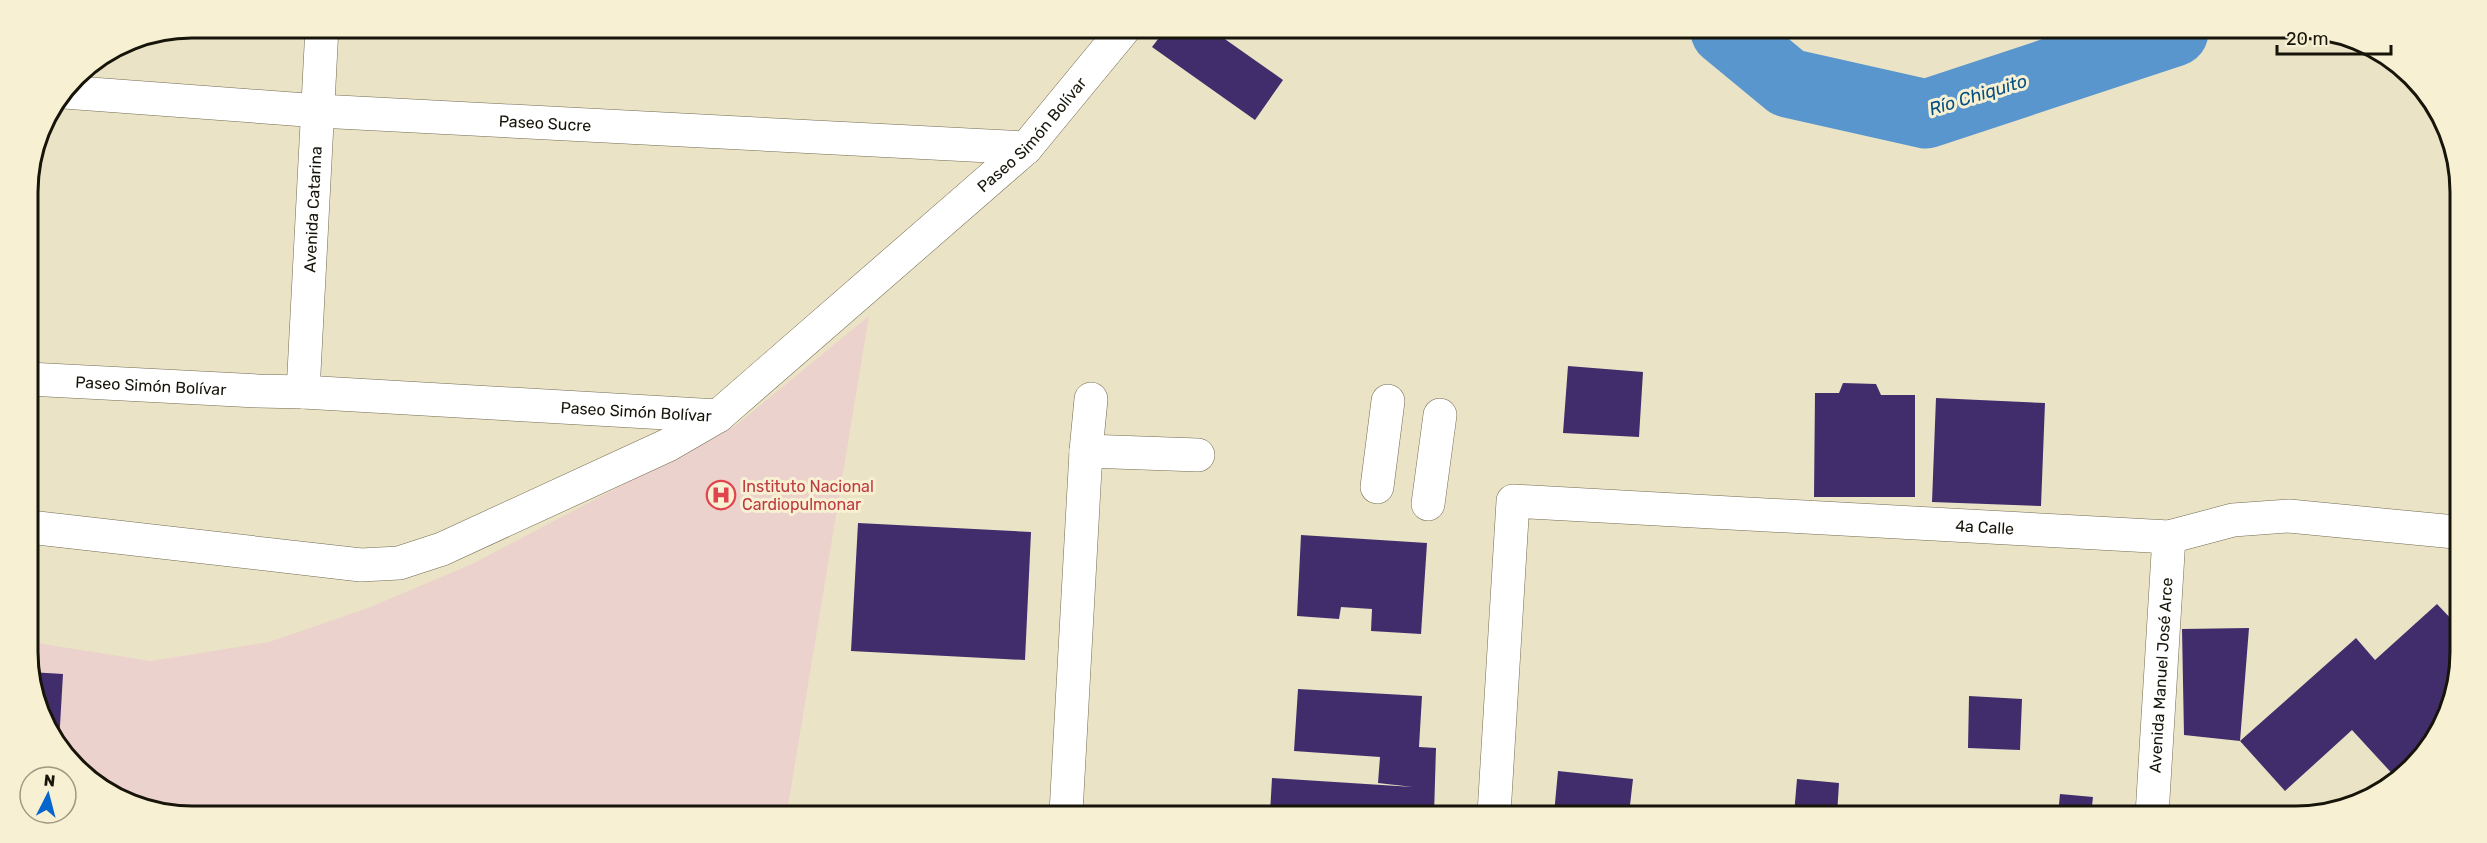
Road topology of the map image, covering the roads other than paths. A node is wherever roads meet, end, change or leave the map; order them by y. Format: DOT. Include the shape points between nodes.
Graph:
graph roads {
  1 [pos="322,38"];
  2 [pos="1117,38"];
  3 [pos="74,93"];
  4 [pos="319,111"];
  5 [pos="1026,148"];
  6 [pos="38,380"];
  7 [pos="303,392"];
  8 [pos="1091,399"];
  9 [pos="1388,401"];
  10 [pos="1440,415"];
  11 [pos="718,416"];
  12 [pos="1086,451"];
  13 [pos="1198,455"];
  14 [pos="1377,487"];
  15 [pos="1428,504"];
  16 [pos="38,528"];
  17 [pos="2450,532"];
  18 [pos="2169,537"];
  19 [pos="1495,805"];
  20 [pos="2153,805"];
  21 [pos="1066,806"];
  1 -- 4 [label="street, Avenida Catarina"];
  2 -- 5 [label="street, Paseo Simón Bolívar"];
  3 -- 4 [label="street, Paseo Sucre"];
  4 -- 5 [label="street, Paseo Sucre"];
  4 -- 7 [label="street, Avenida Catarina"];
  5 -- 11 [label="street, Paseo Simón Bolívar"];
  6 -- 7 [label="street, Paseo Simón Bolívar"];
  7 -- 11 [label="street, Paseo Simón Bolívar"];
  8 -- 12 [label="street"];
  9 -- 14 [label="street"];
  10 -- 15 [label="street"];
  11 -- 16 [label="street" via="668,445 442,549 399,563 361,565"];
  12 -- 13 [label="street"];
  12 -- 21 [label="street"];
  17 -- 18 [label="street, 4a Calle" via="2289,516 2233,520"];
  18 -- 19 [label="street, 4a Calle" via="1513,501"];
  18 -- 20 [label="street, Avenida Manuel José Arce"];
}
